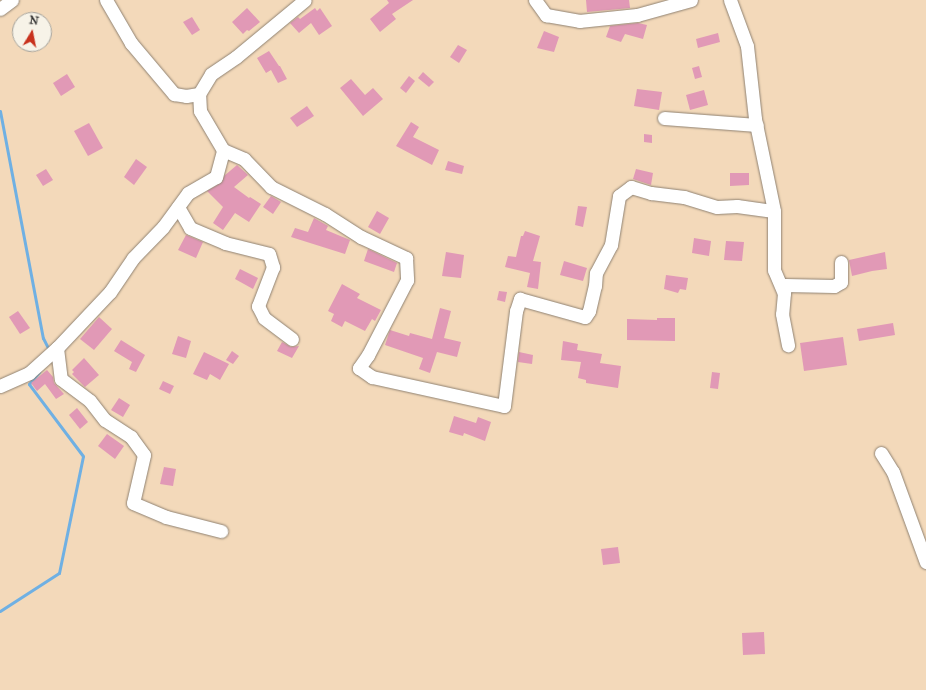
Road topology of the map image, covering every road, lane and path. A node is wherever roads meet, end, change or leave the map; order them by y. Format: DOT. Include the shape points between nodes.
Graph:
graph roads {
  1 [pos="12,0"];
  2 [pos="106,0"];
  3 [pos="305,0"];
  4 [pos="536,0"];
  5 [pos="691,0"];
  6 [pos="730,0"];
  7 [pos="0,9"];
  8 [pos="198,94"];
  9 [pos="664,118"];
  10 [pos="757,126"];
  11 [pos="223,150"];
  12 [pos="178,208"];
  13 [pos="774,211"];
  14 [pos="841,262"];
  15 [pos="784,293"];
  16 [pos="292,339"];
  17 [pos="788,345"];
  18 [pos="58,348"];
  19 [pos="0,386"];
  20 [pos="881,453"];
  21 [pos="221,531"];
  22 [pos="926,562"];
  1 -- 7 [label="street"];
  2 -- 8 [label="street" via="131,43 174,94"];
  3 -- 8 [label="street" via="212,74"];
  4 -- 5 [label="street" via="546,15 579,21 637,15"];
  6 -- 10 [label="street" via="747,46"];
  8 -- 11 [label="street" via="200,112"];
  9 -- 10 [label="street"];
  10 -- 13 [label="street"];
  11 -- 12 [label="street" via="216,177 188,193"];
  11 -- 13 [label="street" via="244,159 271,188 325,214 361,237 406,258 408,280 359,368 372,377 504,406 516,311 520,299 585,317 589,311 596,273 611,245 619,196 631,187 651,193 684,197 717,207 737,206"];
  12 -- 16 [label="street" via="190,228 225,243 269,254 273,267 258,306 264,318"];
  12 -- 18 [label="street" via="132,258 110,292"];
  13 -- 15 [label="street" via="774,270"];
  14 -- 15 [label="street" via="841,282 834,286 785,285"];
  15 -- 17 [label="street" via="782,314"];
  18 -- 19 [label="street" via="29,373"];
  18 -- 21 [label="street" via="61,379 90,402 106,420 131,437 144,455 133,503 166,517"];
  20 -- 22 [label="street" via="893,472"];
}
